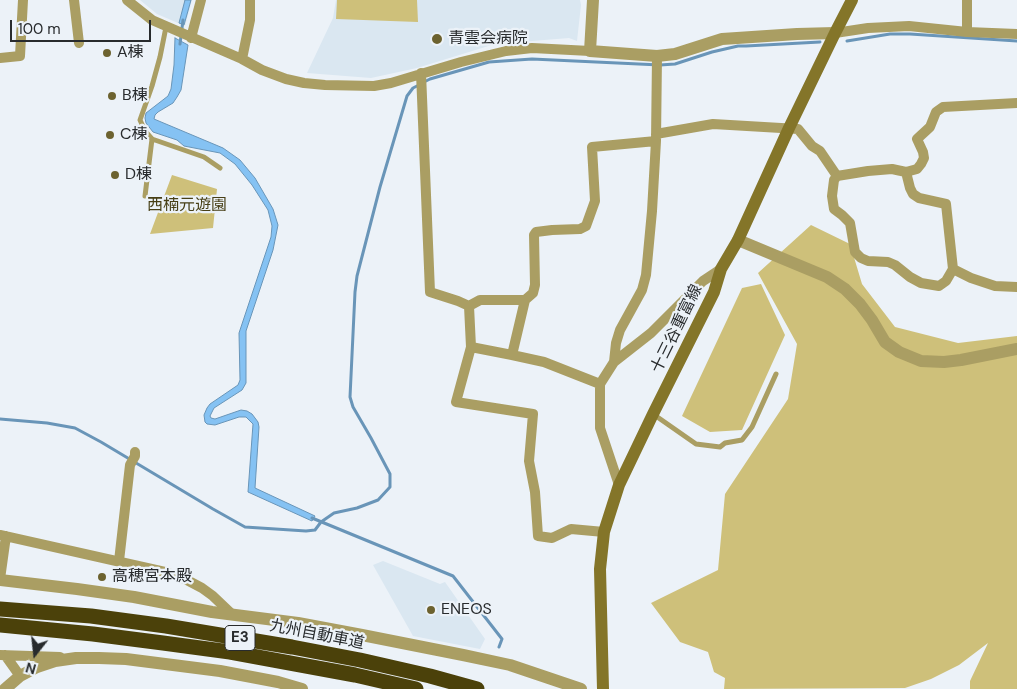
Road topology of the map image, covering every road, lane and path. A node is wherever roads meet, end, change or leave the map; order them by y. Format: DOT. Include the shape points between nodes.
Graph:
graph roads {
  1 [pos="23,0"];
  2 [pos="74,0"];
  3 [pos="128,0"];
  4 [pos="201,0"];
  5 [pos="250,0"];
  6 [pos="593,0"];
  7 [pos="852,0"];
  8 [pos="967,0"];
  9 [pos="170,28"];
  10 [pos="967,32"];
  11 [pos="835,33"];
  12 [pos="1017,34"];
  13 [pos="191,38"];
  14 [pos="79,42"];
  15 [pos="590,51"];
  16 [pos="657,56"];
  17 [pos="0,58"];
  18 [pos="242,59"];
  19 [pos="421,76"];
  20 [pos="1017,104"];
  21 [pos="789,128"];
  22 [pos="656,137"];
  23 [pos="152,139"];
  24 [pos="220,168"];
  25 [pos="906,172"];
  26 [pos="837,176"];
  27 [pos="145,196"];
  28 [pos="738,240"];
  29 [pos="721,269"];
  30 [pos="953,269"];
  31 [pos="1017,287"];
  32 [pos="525,300"];
  33 [pos="469,306"];
  34 [pos="471,347"];
  35 [pos="1017,349"];
  36 [pos="512,354"];
  37 [pos="614,362"];
  38 [pos="776,374"];
  39 [pos="600,384"];
  40 [pos="653,414"];
  41 [pos="133,458"];
  42 [pos="619,486"];
  43 [pos="604,532"];
  44 [pos="3,536"];
  45 [pos="119,561"];
  46 [pos="0,580"];
  47 [pos="0,603"];
  48 [pos="0,609"];
  49 [pos="233,615"];
  50 [pos="0,626"];
  51 [pos="166,626"];
  52 [pos="0,636"];
  53 [pos="230,652"];
  54 [pos="2,655"];
  55 [pos="76,658"];
  56 [pos="20,676"];
  57 [pos="5,689"];
  58 [pos="302,689"];
  59 [pos="416,689"];
  60 [pos="477,689"];
  61 [pos="581,689"];
  62 [pos="603,689"];
  1 -- 17 [label="street" via="20,56"];
  2 -- 14 [label="street"];
  3 -- 9 [label="street" via="152,20"];
  4 -- 13 [label="street"];
  5 -- 18 [label="street" via="250,20"];
  6 -- 15 [label="street"];
  7 -- 11 [label="main road, 十三谷重富線"];
  8 -- 10 [label="street"];
  9 -- 13 [label="street"];
  9 -- 23 [label="lane" via="140,120"];
  10 -- 11 [label="street" via="910,26"];
  10 -- 12 [label="street"];
  11 -- 16 [label="street" via="722,39 675,54"];
  11 -- 21 [label="main road, 十三谷重富線"];
  13 -- 18 [label="street"];
  15 -- 16 [label="street"];
  15 -- 19 [label="street" via="506,50"];
  16 -- 22 [label="street"];
  18 -- 19 [label="street" via="286,79 325,85 374,86"];
  19 -- 33 [label="street" via="430,292"];
  20 -- 25 [label="street" via="943,107 936,112 930,127 917,139 923,152 922,164"];
  21 -- 22 [label="street" via="713,124"];
  21 -- 26 [label="street" via="798,129 820,151"];
  21 -- 28 [label="main road, 十三谷重富線"];
  22 -- 32 [label="street" via="592,147 595,201 586,226 536,232 535,285 533,293"];
  22 -- 37 [label="street" via="646,274 642,290 620,330"];
  23 -- 24 [label="lane" via="204,157"];
  23 -- 27 [label="lane"];
  25 -- 26 [label="street" via="892,169"];
  25 -- 30 [label="street" via="913,194 946,204"];
  26 -- 30 [label="street" via="832,196 834,209 850,223 855,252 861,258 888,262 921,283 939,286"];
  28 -- 29 [label="main road, 十三谷重富線"];
  28 -- 35 [label="street" via="827,277 860,304 885,342 921,361 961,360"];
  29 -- 37 [label="street" via="703,281 650,333"];
  29 -- 40 [label="main road, 十三谷重富線" via="714,292"];
  30 -- 31 [label="street" via="995,286"];
  32 -- 33 [label="street" via="480,300"];
  32 -- 36 [label="street"];
  33 -- 34 [label="street"];
  34 -- 36 [label="street"];
  34 -- 43 [label="street" via="456,402 533,414 529,461 538,536 552,538 572,529"];
  36 -- 39 [label="street" via="544,362"];
  37 -- 39 [label="street"];
  38 -- 40 [label="lane" via="752,427 742,440 720,447 696,444"];
  39 -- 42 [label="street" via="600,428"];
  40 -- 42 [label="main road, 十三谷重富線"];
  41 -- 45 [label="street"];
  42 -- 43 [label="main road, 十三谷重富線"];
  43 -- 62 [label="main road, 十三谷重富線" via="600,569"];
  44 -- 45 [label="street"];
  44 -- 46 [label="street"];
  45 -- 49 [label="street" via="165,572 202,588"];
  46 -- 49 [label="street" via="134,597"];
  47 -- 51 [label="highway"];
  48 -- 51 [label="highway, 九州自動車道 / E3"];
  49 -- 61 [label="street" via="464,655 510,665"];
  50 -- 53 [label="highway, 九州自動車道 / E3" via="102,635"];
  51 -- 60 [label="highway, 九州自動車道 / E3" via="350,658"];
  52 -- 53 [label="highway" via="92,637"];
  53 -- 59 [label="highway, 九州自動車道 / E3"];
  54 -- 55 [label="street"];
  54 -- 56 [label="street"];
  55 -- 56 [label="street" via="55,661"];
  55 -- 58 [label="street" via="126,659 212,670"];
  56 -- 57 [label="street"];
}
